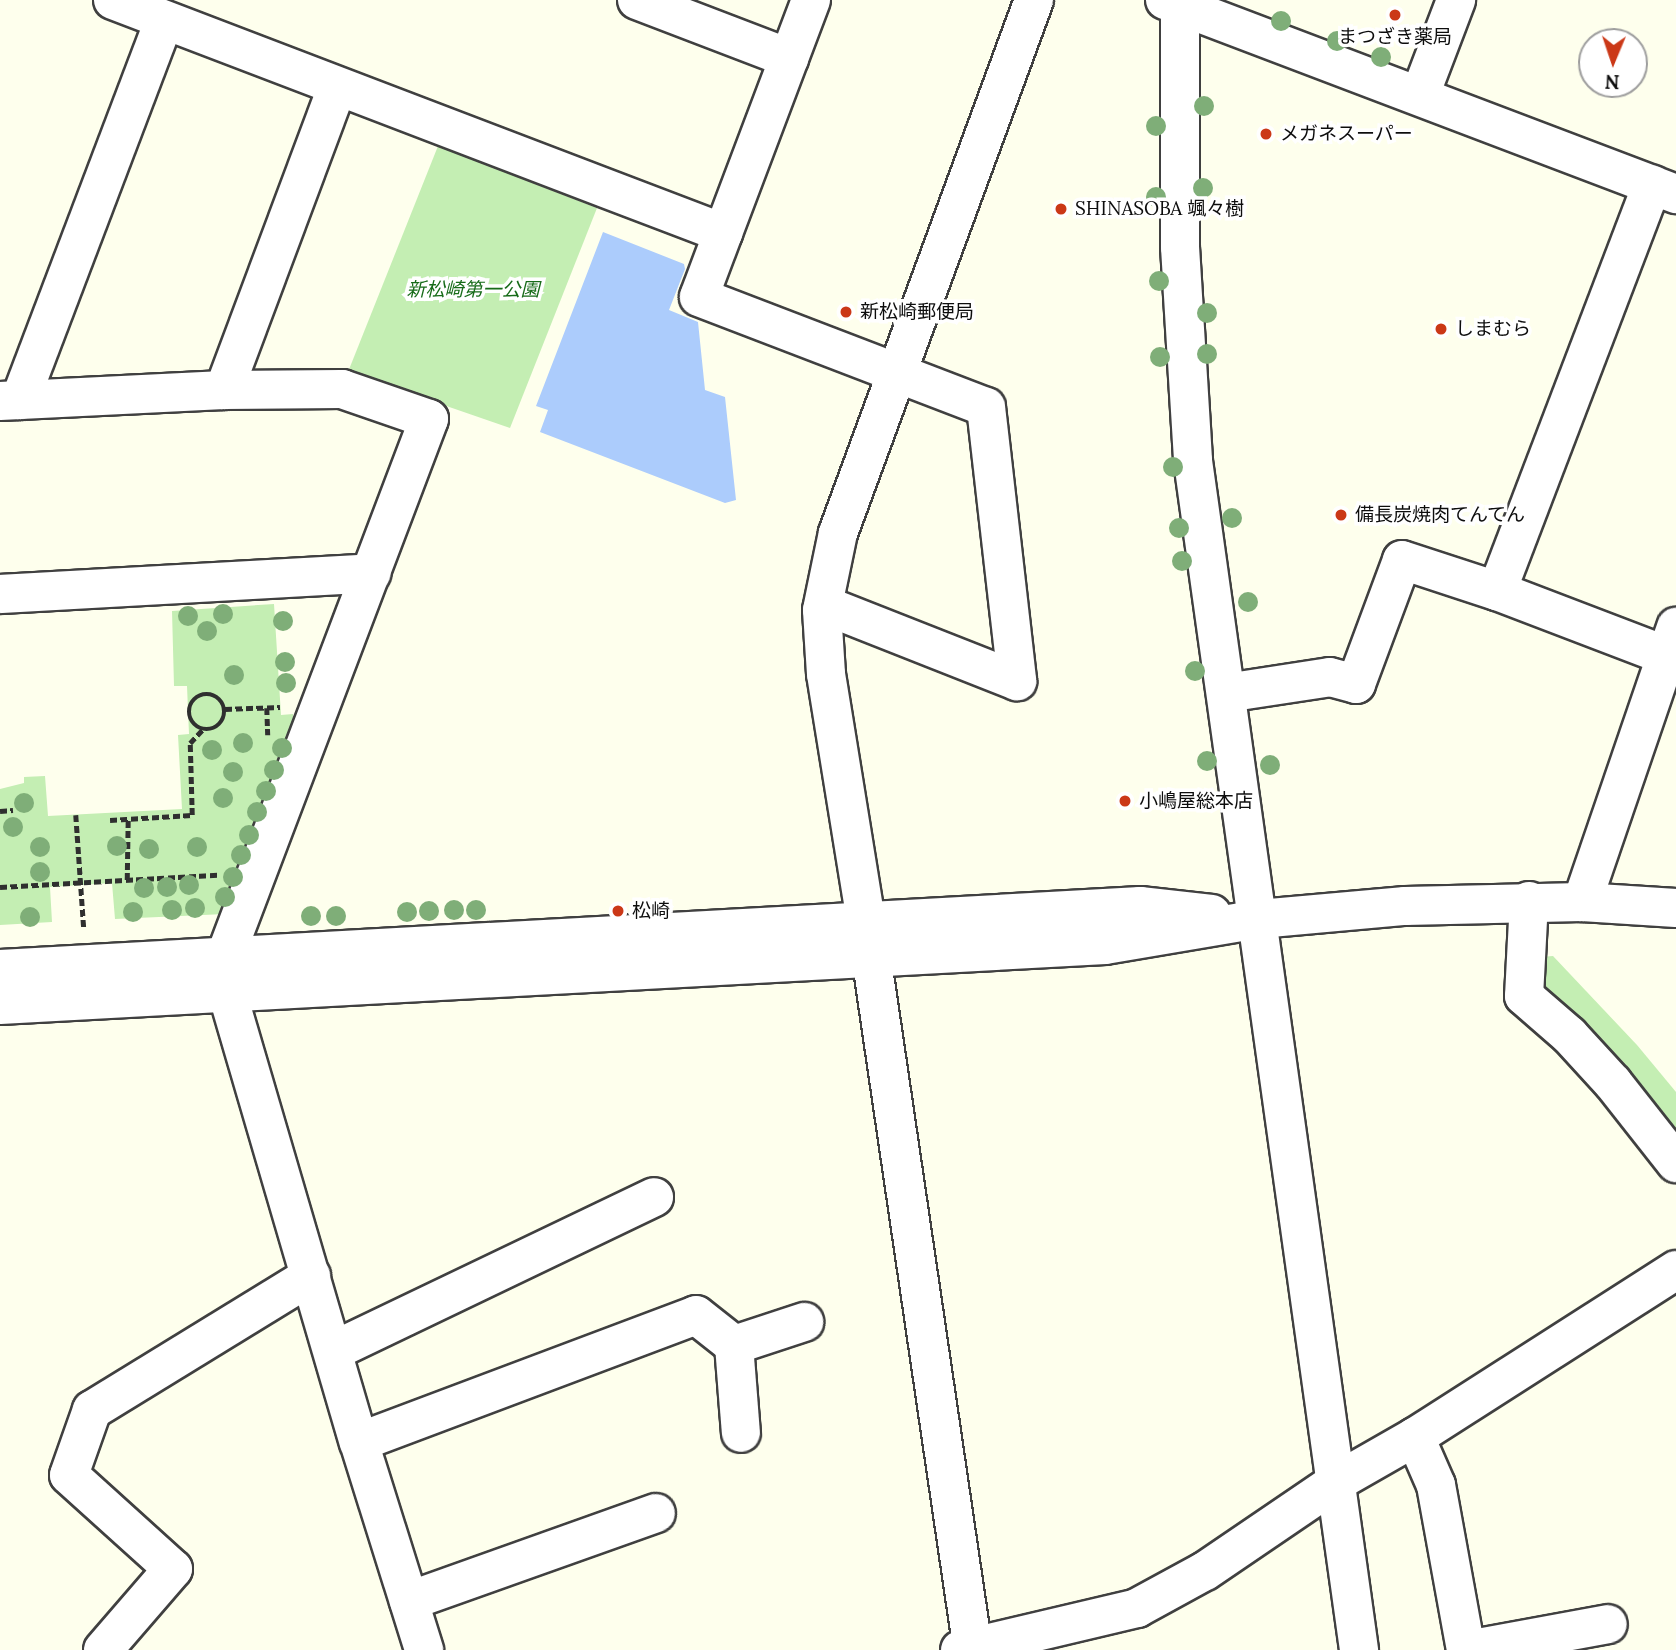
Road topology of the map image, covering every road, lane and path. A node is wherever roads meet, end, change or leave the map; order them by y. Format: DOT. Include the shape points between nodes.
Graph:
graph roads {
  1 [pos="113,0"];
  2 [pos="637,0"];
  3 [pos="811,0"];
  4 [pos="1034,0"];
  5 [pos="1456,0"];
  6 [pos="1175,2"];
  7 [pos="164,20"];
  8 [pos="789,58"];
  9 [pos="337,87"];
  10 [pos="1420,95"];
  11 [pos="1664,189"];
  12 [pos="723,233"];
  13 [pos="897,373"];
  14 [pos="224,390"];
  15 [pos="10,400"];
  16 [pos="371,573"];
  17 [pos="1497,591"];
  18 [pos="0,594"];
  19 [pos="824,605"];
  20 [pos="1671,641"];
  21 [pos="1226,693"];
  22 [pos="280,707"];
  23 [pos="267,708"];
  24 [pos="225,709"];
  25 [pos="202,730"];
  26 [pos="269,739"];
  27 [pos="13,810"];
  28 [pos="0,811"];
  29 [pos="76,815"];
  30 [pos="128,818"];
  31 [pos="110,820"];
  32 [pos="222,875"];
  33 [pos="127,880"];
  34 [pos="80,883"];
  35 [pos="0,887"];
  36 [pos="1529,901"];
  37 [pos="1582,901"];
  38 [pos="1676,908"];
  39 [pos="1259,919"];
  40 [pos="84,929"];
  41 [pos="868,938"];
  42 [pos="0,969"];
  43 [pos="226,974"];
  44 [pos="0,1005"];
  45 [pos="1676,1163"];
  46 [pos="654,1197"];
  47 [pos="1676,1269"];
  48 [pos="311,1276"];
  49 [pos="804,1322"];
  50 [pos="734,1345"];
  51 [pos="333,1351"];
  52 [pos="741,1433"];
  53 [pos="1415,1437"];
  54 [pos="359,1442"];
  55 [pos="1336,1482"];
  56 [pos="656,1513"];
  57 [pos="409,1601"];
  58 [pos="1608,1624"];
  59 [pos="968,1649"];
  60 [pos="103,1650"];
  61 [pos="424,1650"];
  62 [pos="1359,1650"];
  63 [pos="1467,1650"];
  1 -- 7 [label="street"];
  2 -- 8 [label="street"];
  3 -- 8 [label="street"];
  4 -- 13 [label="street"];
  5 -- 10 [label="street"];
  6 -- 10 [label="street"];
  6 -- 21 [label="street" via="1189,410 1202,539"];
  7 -- 9 [label="street"];
  7 -- 15 [label="street"];
  8 -- 12 [label="street"];
  9 -- 12 [label="street"];
  9 -- 14 [label="street"];
  10 -- 11 [label="street"];
  11 -- 17 [label="street"];
  12 -- 13 [label="street" via="699,298"];
  13 -- 19 [label="street" via="838,533"];
  13 -- 19 [label="street" via="986,407 1017,681"];
  14 -- 15 [label="street"];
  14 -- 16 [label="street" via="341,388 429,419"];
  16 -- 18 [label="street"];
  16 -- 43 [label="street"];
  17 -- 20 [label="street"];
  17 -- 21 [label="street" via="1402,560 1356,684 1330,677"];
  19 -- 41 [label="street" via="826,674"];
  20 -- 37 [label="street"];
  21 -- 39 [label="street"];
  22 -- 23 [label="path"];
  23 -- 24 [label="path"];
  23 -- 26 [label="path"];
  24 -- 25 [label="path" via="220,726"];
  24 -- 25 [label="path" via="215,695 193,701 190,718"];
  25 -- 30 [label="path" via="190,743 192,815"];
  27 -- 28 [label="path"];
  29 -- 34 [label="path"];
  30 -- 31 [label="path"];
  30 -- 33 [label="path"];
  32 -- 33 [label="path"];
  33 -- 34 [label="path"];
  34 -- 35 [label="path"];
  34 -- 40 [label="path"];
  36 -- 37 [label="street"];
  36 -- 39 [label="street"];
  36 -- 45 [label="street" via="1524,996 1569,1035"];
  37 -- 38 [label="street"];
  39 -- 41 [label="street" via="1105,945"];
  39 -- 55 [label="street"];
  41 -- 43 [label="street"];
  41 -- 59 [label="street"];
  42 -- 43 [label="street"];
  43 -- 44 [label="street"];
  43 -- 48 [label="street"];
  46 -- 51 [label="street"];
  47 -- 53 [label="street"];
  48 -- 51 [label="street"];
  48 -- 60 [label="street" via="93,1410 69,1475 173,1569"];
  49 -- 50 [label="street"];
  50 -- 52 [label="street"];
  50 -- 54 [label="street" via="696,1315"];
  51 -- 54 [label="street"];
  53 -- 55 [label="street"];
  53 -- 63 [label="street" via="1436,1485"];
  54 -- 57 [label="street"];
  55 -- 59 [label="street" via="1205,1571 1137,1608"];
  55 -- 62 [label="street"];
  56 -- 57 [label="street"];
  57 -- 61 [label="street"];
  58 -- 63 [label="street"];
}
